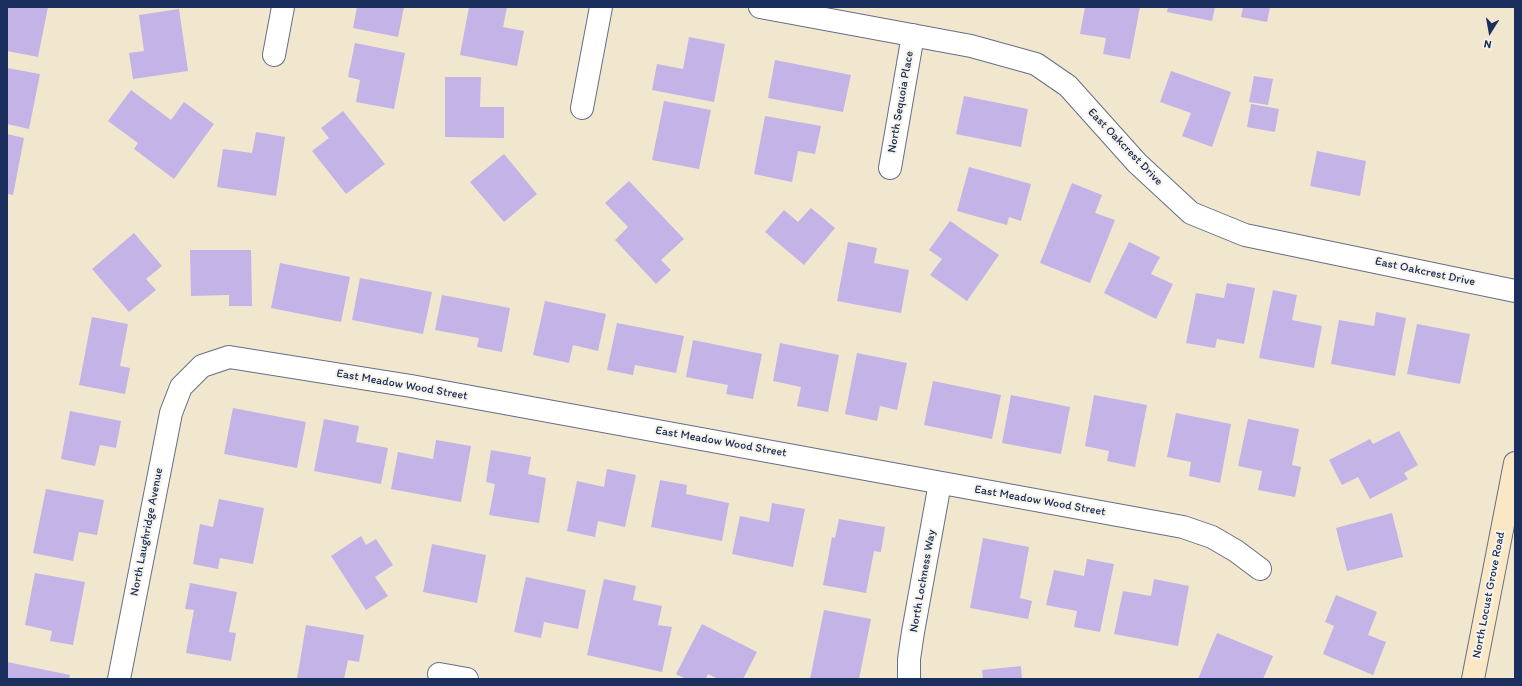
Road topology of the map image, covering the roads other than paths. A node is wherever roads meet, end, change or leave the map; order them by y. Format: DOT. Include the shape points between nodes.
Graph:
graph roads {
  1 [pos="283,7"];
  2 [pos="601,7"];
  3 [pos="760,7"];
  4 [pos="913,35"];
  5 [pos="274,55"];
  6 [pos="582,108"];
  7 [pos="890,168"];
  8 [pos="1515,291"];
  9 [pos="181,387"];
  10 [pos="1515,463"];
  11 [pos="940,483"];
  12 [pos="1260,569"];
  13 [pos="439,674"];
  14 [pos="119,679"];
  15 [pos="467,679"];
  16 [pos="909,679"];
  17 [pos="1473,679"];
  1 -- 5 [label="street"];
  2 -- 6 [label="street"];
  3 -- 4 [label="street, East Oakcrest Drive"];
  4 -- 7 [label="street, North Sequoia Place"];
  4 -- 8 [label="street, East Oakcrest Drive" via="971,46 1036,64 1068,86 1137,163 1191,213 1245,235"];
  9 -- 11 [label="street, East Meadow Wood Street" via="202,366 228,356 411,386"];
  9 -- 14 [label="street, North Laughridge Avenue" via="171,413"];
  10 -- 17 [label="main road, North Locust Grove Road"];
  11 -- 12 [label="street, East Meadow Wood Street" via="1182,527 1212,538 1236,551"];
  11 -- 16 [label="street, North Lochness Way" via="913,632"];
  13 -- 15 [label="street"];
}
